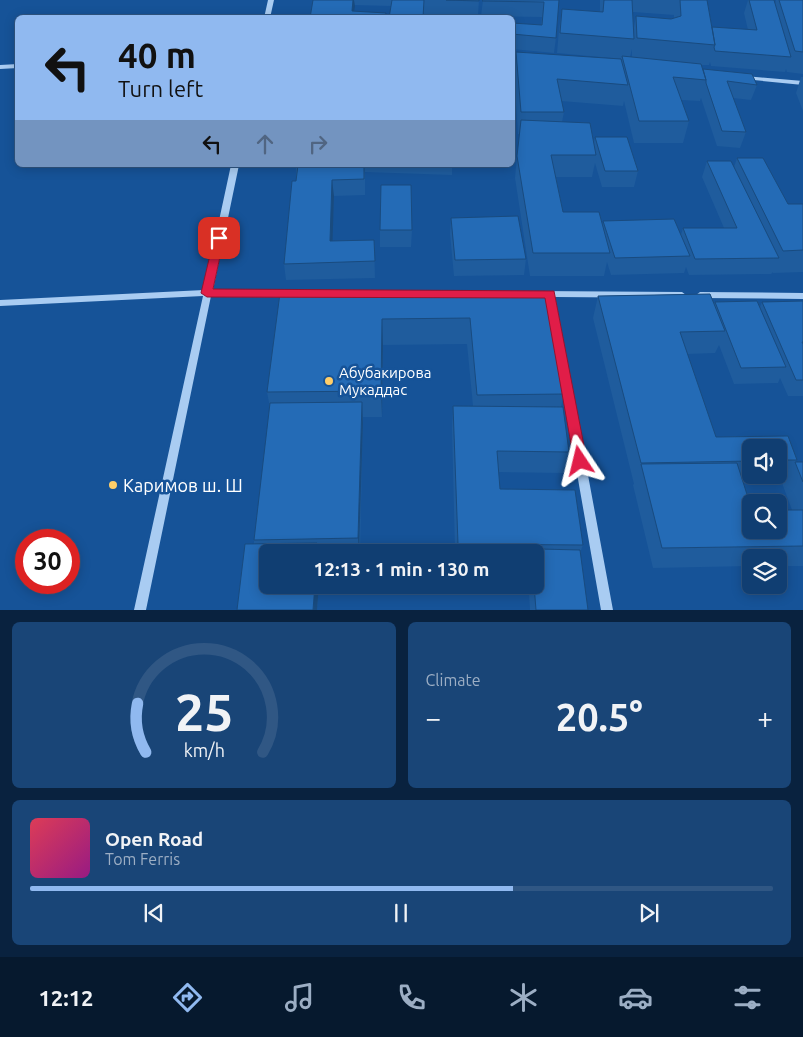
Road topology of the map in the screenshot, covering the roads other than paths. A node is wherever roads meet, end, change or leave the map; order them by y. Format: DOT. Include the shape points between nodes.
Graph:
graph roads {
  1 [pos="271,0"];
  2 [pos="268,15"];
  3 [pos="15,66"];
  4 [pos="0,67"];
  5 [pos="735,78"];
  6 [pos="803,83"];
  7 [pos="235,167"];
  8 [pos="207,293"];
  9 [pos="295,294"];
  10 [pos="521,294"];
  11 [pos="550,294"];
  12 [pos="803,296"];
  13 [pos="0,303"];
  14 [pos="140,610"];
  15 [pos="607,610"];
  1 -- 2 [label="street"];
  3 -- 4 [label="street"];
  5 -- 6 [label="street"];
  7 -- 8 [label="street"];
  8 -- 9 [label="street"];
  8 -- 13 [label="street"];
  8 -- 14 [label="street"];
  10 -- 11 [label="street"];
  11 -- 12 [label="street"];
  11 -- 15 [label="street"];
}
